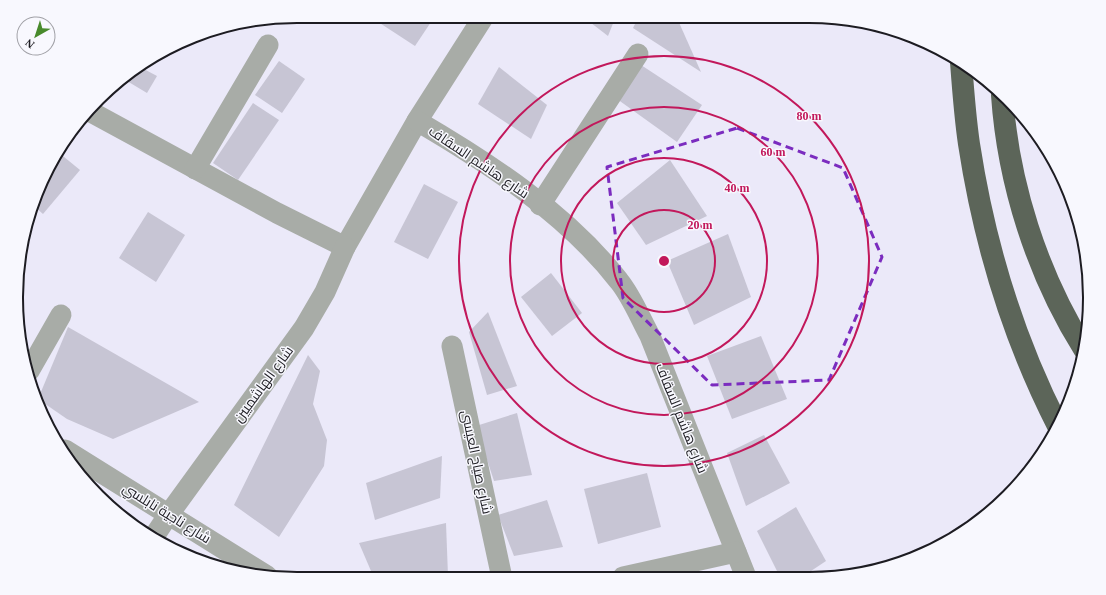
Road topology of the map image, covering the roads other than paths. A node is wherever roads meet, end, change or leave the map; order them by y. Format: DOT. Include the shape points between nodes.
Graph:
graph roads {
  1 [pos="480,23"];
  2 [pos="268,45"];
  3 [pos="638,54"];
  4 [pos="962,70"];
  5 [pos="1003,103"];
  6 [pos="94,114"];
  7 [pos="417,121"];
  8 [pos="195,169"];
  9 [pos="540,205"];
  10 [pos="345,247"];
  11 [pos="61,315"];
  12 [pos="1080,341"];
  13 [pos="452,346"];
  14 [pos="32,368"];
  15 [pos="1055,420"];
  16 [pos="72,454"];
  17 [pos="169,514"];
  18 [pos="156,533"];
  19 [pos="736,552"];
  20 [pos="257,569"];
  21 [pos="501,572"];
  22 [pos="646,572"];
  23 [pos="744,572"];
  1 -- 7 [label="street"];
  2 -- 8 [label="street"];
  3 -- 9 [label="street"];
  4 -- 15 [label="highway" via="969,143 992,257 1016,329"];
  5 -- 12 [label="highway" via="1011,160 1038,256 1053,294"];
  6 -- 8 [label="street"];
  7 -- 9 [label="street, شارع هاشم السقاف" via="480,160"];
  7 -- 10 [label="street, شارع هاشم السقاف"];
  8 -- 10 [label="street"];
  9 -- 19 [label="street, شارع هاشم السقاف" via="600,259 635,307 650,336"];
  10 -- 17 [label="street, شارع الهاشميين" via="325,292 304,328"];
  11 -- 14 [label="street"];
  13 -- 21 [label="street, شارع صياح العيسى"];
  16 -- 17 [label="street, شارع ناجية نابلسي"];
  17 -- 18 [label="street, شارع الهاشميين"];
  17 -- 20 [label="street, شارع ناجية نابلسي"];
  19 -- 22 [label="street"];
  19 -- 23 [label="street, شارع هاشم السقاف"];
}
